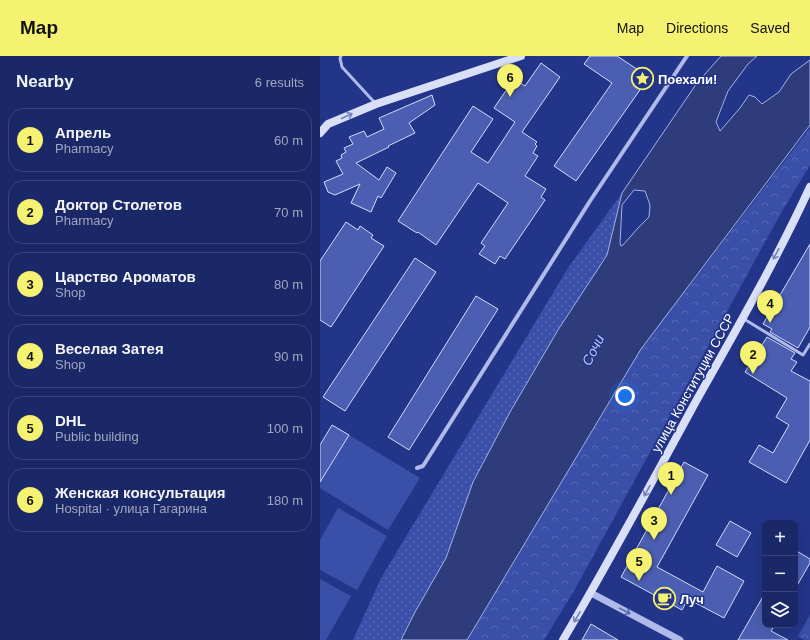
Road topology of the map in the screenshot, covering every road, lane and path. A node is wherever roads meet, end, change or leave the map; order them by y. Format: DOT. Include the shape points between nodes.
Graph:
graph roads {
  1 [pos="341,56"];
  2 [pos="521,56"];
  3 [pos="687,56"];
  4 [pos="376,104"];
  5 [pos="320,133"];
  6 [pos="810,187"];
  7 [pos="810,200"];
  8 [pos="795,220"];
  9 [pos="742,317"];
  10 [pos="810,344"];
  11 [pos="417,468"];
  12 [pos="591,593"];
  13 [pos="563,640"];
  14 [pos="680,640"];
  1 -- 4 [label="lane" via="342,67"];
  2 -- 4 [label="main road"];
  3 -- 11 [label="street" via="590,200 423,466"];
  5 -- 4 [label="main road, one-way" via="328,124"];
  6 -- 8 [label="main road"];
  7 -- 8 [label="main road"];
  8 -- 9 [label="main road, улица Конституции СССР, one-way"];
  9 -- 10 [label="lane" via="803,355"];
  9 -- 12 [label="main road, улица Конституции СССР, one-way"];
  12 -- 13 [label="main road, улица Конституции СССР, one-way"];
  12 -- 14 [label="street, one-way"];
}
